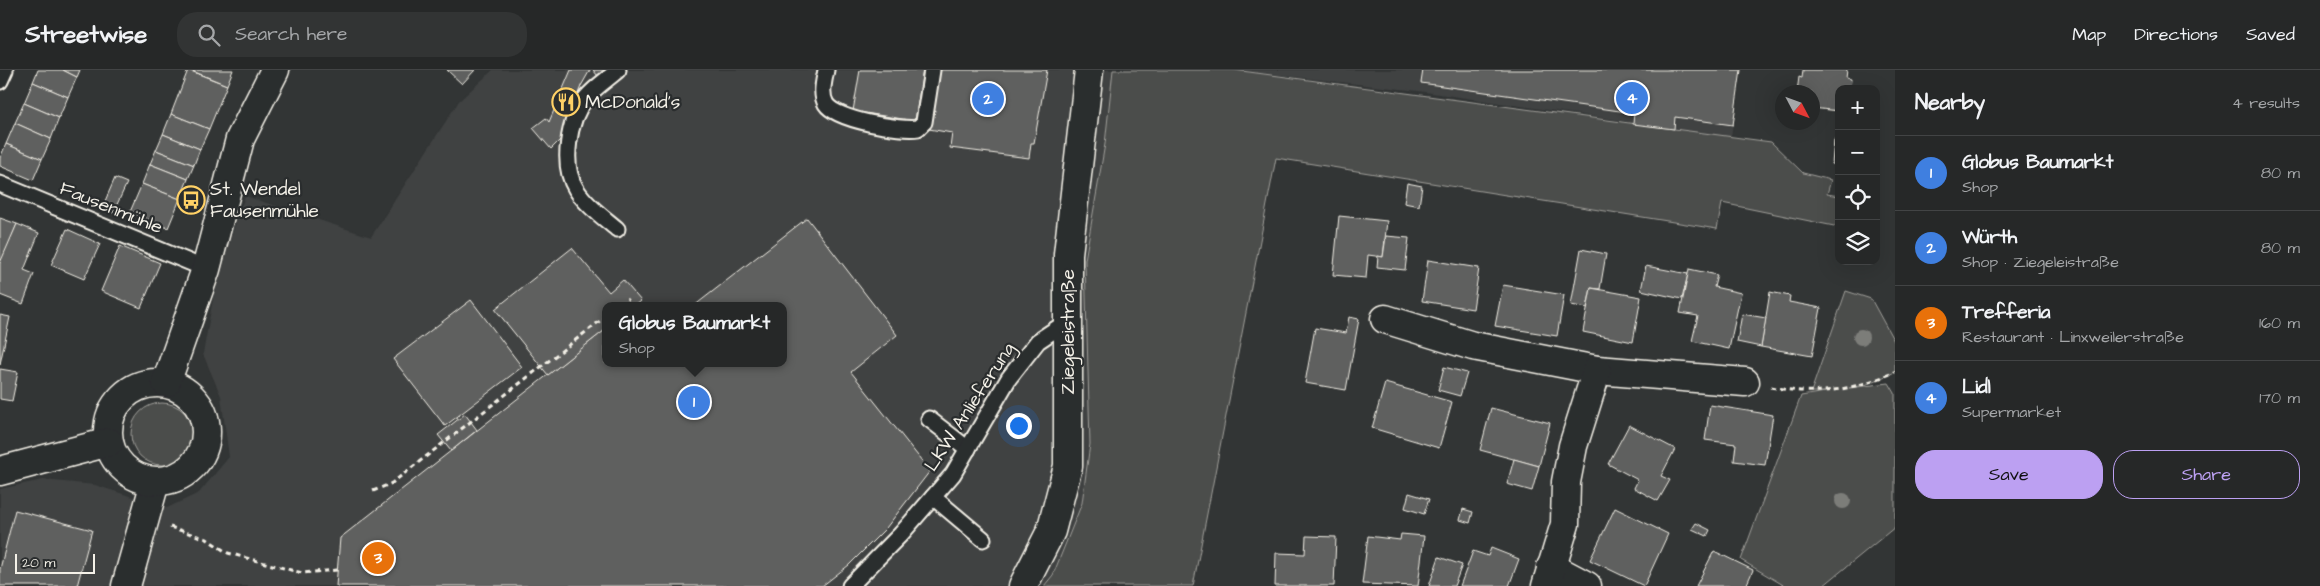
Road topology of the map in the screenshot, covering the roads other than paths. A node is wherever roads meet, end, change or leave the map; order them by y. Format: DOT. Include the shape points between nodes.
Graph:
graph roads {
  1 [pos="5,70"];
  2 [pos="275,70"];
  3 [pos="618,70"];
  4 [pos="826,70"];
  5 [pos="932,70"];
  6 [pos="1089,70"];
  7 [pos="0,81"];
  8 [pos="0,184"];
  9 [pos="617,229"];
  10 [pos="206,269"];
  11 [pos="1385,319"];
  12 [pos="1068,321"];
  13 [pos="1597,370"];
  14 [pos="1746,382"];
  15 [pos="166,383"];
  16 [pos="929,419"];
  17 [pos="109,442"];
  18 [pos="968,449"];
  19 [pos="0,471"];
  20 [pos="155,482"];
  21 [pos="933,497"];
  22 [pos="983,539"];
  23 [pos="1549,577"];
  24 [pos="126,586"];
  25 [pos="850,586"];
  26 [pos="1023,586"];
  27 [pos="1587,586"];
  1 -- 7 [label="lane"];
  2 -- 10 [label="street" via="240,139"];
  3 -- 9 [label="lane" via="586,98 579,109 570,137 569,157 570,178 577,191"];
  4 -- 5 [label="lane" via="822,90 827,105 843,116 907,130 918,128 924,122"];
  6 -- 12 [label="street, Ziegeleistraße" via="1068,254"];
  8 -- 10 [label="lane, Fausenmühle"];
  10 -- 15 [label="street"];
  11 -- 13 [label="street" via="1473,346"];
  12 -- 18 [label="lane, LKW Anlieferung" via="1038,341 1009,378"];
  12 -- 26 [label="street, Ziegeleistraße" via="1068,466 1051,531"];
  13 -- 14 [label="street"];
  13 -- 23 [label="street" via="1574,446 1566,482 1565,524"];
  15 -- 17 [label="street" via="150,383 135,388 122,398 108,426"];
  15 -- 20 [label="street" via="191,396 205,421 206,435 203,450 195,464 184,474"];
  16 -- 18 [label="lane"];
  17 -- 19 [label="street"];
  17 -- 20 [label="street" via="114,457 125,470"];
  18 -- 21 [label="lane, LKW Anlieferung" via="953,474"];
  20 -- 24 [label="street"];
  21 -- 22 [label="lane"];
  21 -- 25 [label="lane, LKW Anlieferung" via="902,534"];
  23 -- 27 [label="street"];
}
